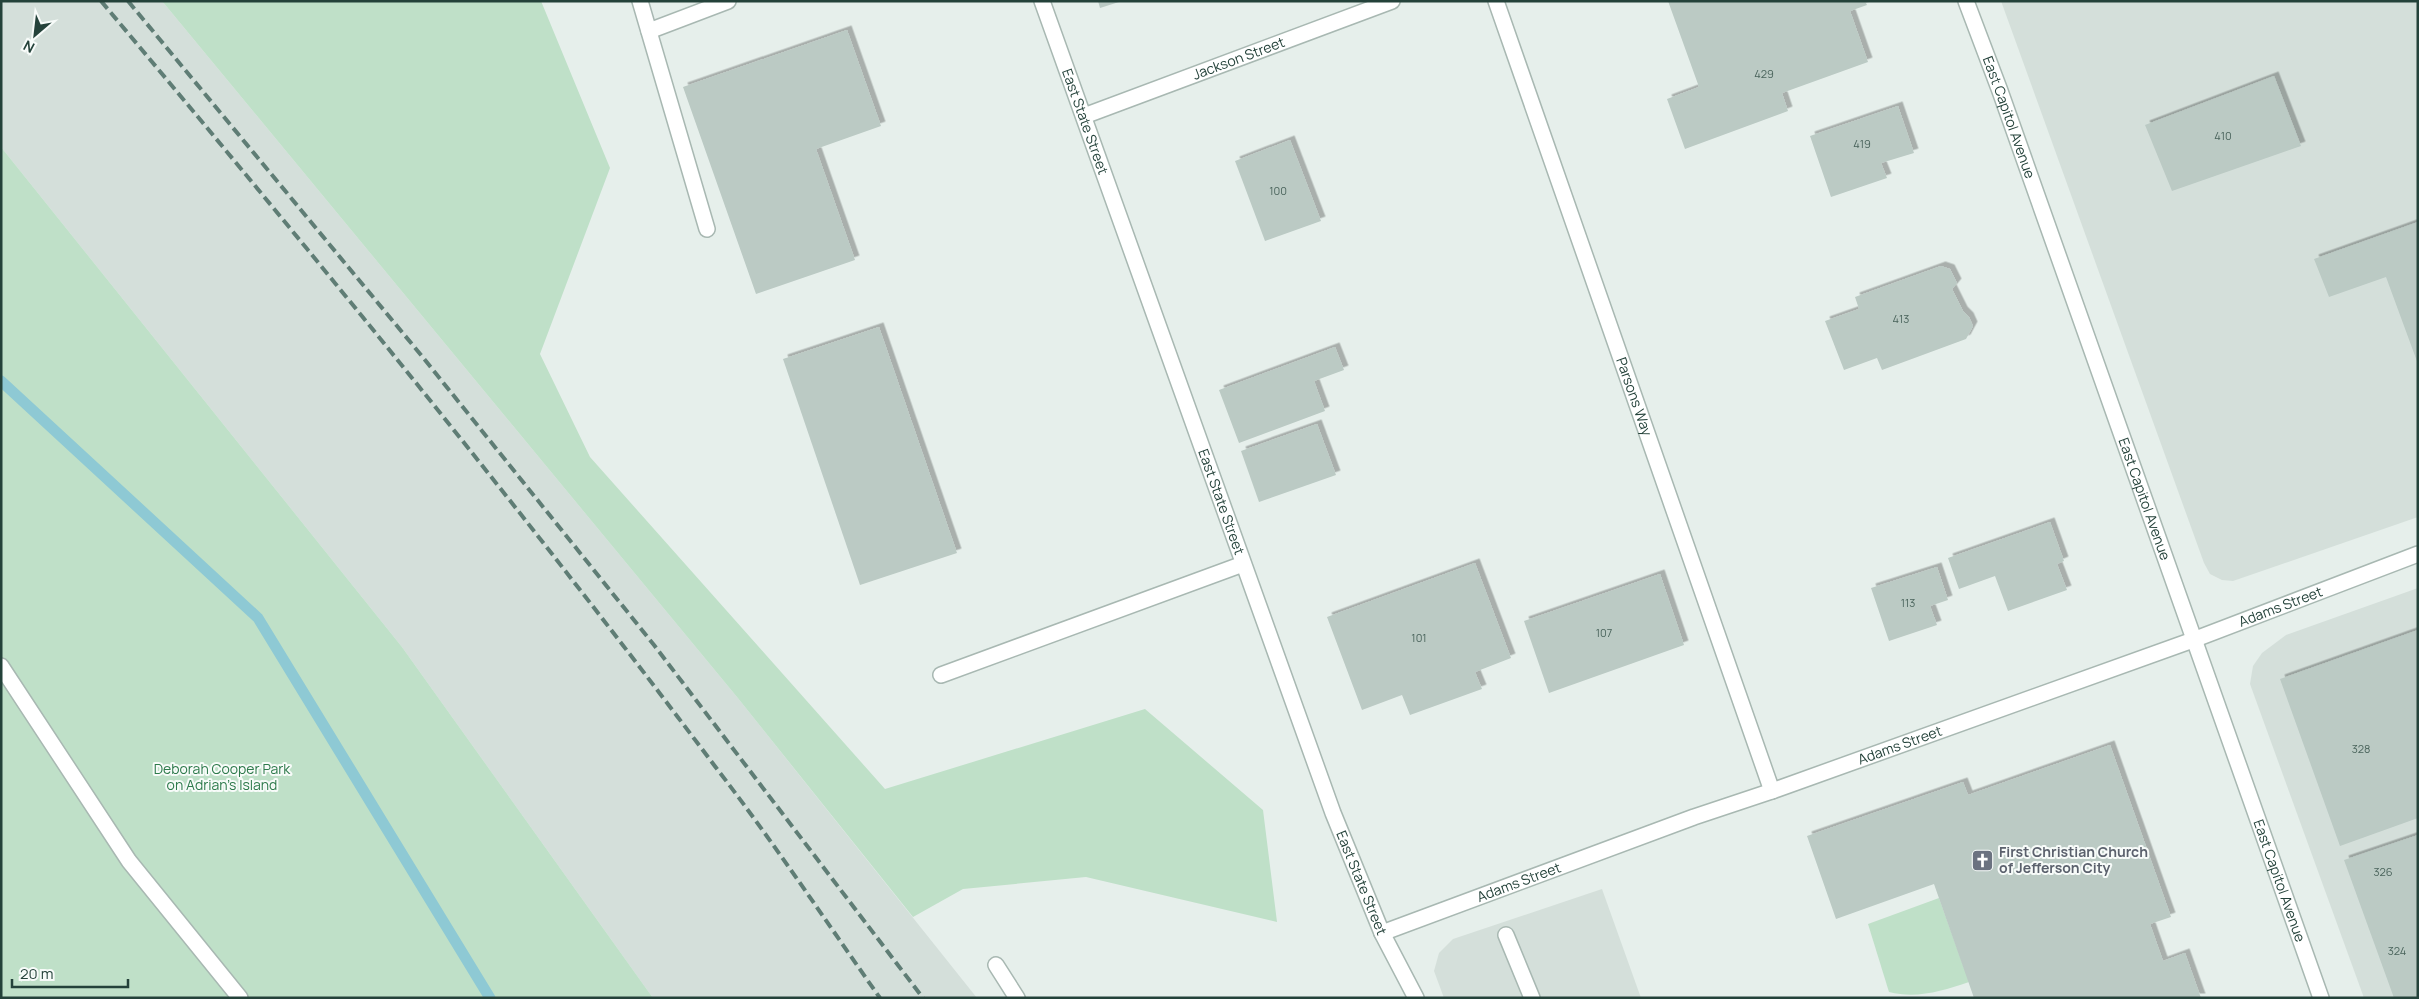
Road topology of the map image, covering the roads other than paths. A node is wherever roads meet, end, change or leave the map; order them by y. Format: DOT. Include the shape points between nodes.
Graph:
graph roads {
  1 [pos="640,1"];
  2 [pos="728,1"];
  3 [pos="1042,1"];
  4 [pos="1392,1"];
  5 [pos="1496,1"];
  6 [pos="1966,1"];
  7 [pos="649,30"];
  8 [pos="1084,116"];
  9 [pos="707,229"];
  10 [pos="2418,554"];
  11 [pos="1244,564"];
  12 [pos="2194,640"];
  13 [pos="1,666"];
  14 [pos="941,675"];
  15 [pos="1772,791"];
  16 [pos="1382,933"];
  17 [pos="1506,935"];
  18 [pos="996,965"];
  19 [pos="240,998"];
  20 [pos="1017,998"];
  21 [pos="1416,998"];
  22 [pos="1532,998"];
  23 [pos="2321,998"];
  1 -- 7 [label="street"];
  2 -- 7 [label="street"];
  3 -- 8 [label="street, East State Street"];
  4 -- 8 [label="street, Jackson Street"];
  5 -- 15 [label="street, Parsons Way"];
  6 -- 12 [label="street, East Capitol Avenue"];
  7 -- 9 [label="street"];
  8 -- 11 [label="street, East State Street"];
  10 -- 12 [label="street, Adams Street"];
  11 -- 14 [label="street"];
  11 -- 16 [label="street, East State Street" via="1333,813"];
  12 -- 15 [label="street, Adams Street"];
  12 -- 23 [label="street, East Capitol Avenue"];
  13 -- 19 [label="street" via="129,861"];
  15 -- 16 [label="street, Adams Street"];
  16 -- 21 [label="street, East State Street"];
  17 -- 22 [label="street"];
  18 -- 20 [label="street"];
}
